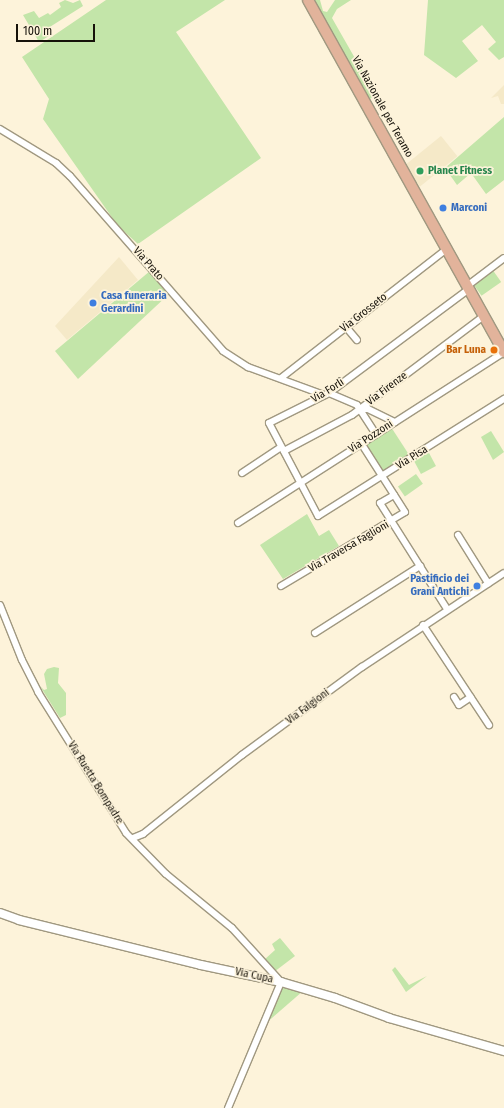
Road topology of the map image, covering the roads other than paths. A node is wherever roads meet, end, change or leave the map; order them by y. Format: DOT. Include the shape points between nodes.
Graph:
graph roads {
  1 [pos="308,0"];
  2 [pos="0,130"];
  3 [pos="447,249"];
  4 [pos="504,258"];
  5 [pos="468,287"];
  6 [pos="484,316"];
  7 [pos="346,326"];
  8 [pos="357,340"];
  9 [pos="504,352"];
  10 [pos="281,378"];
  11 [pos="326,394"];
  12 [pos="504,399"];
  13 [pos="360,409"];
  14 [pos="395,422"];
  15 [pos="376,434"];
  16 [pos="361,443"];
  17 [pos="282,449"];
  18 [pos="242,474"];
  19 [pos="383,477"];
  20 [pos="299,482"];
  21 [pos="394,495"];
  22 [pos="319,516"];
  23 [pos="392,520"];
  24 [pos="238,522"];
  25 [pos="458,535"];
  26 [pos="420,566"];
  27 [pos="504,573"];
  28 [pos="488,583"];
  29 [pos="281,586"];
  30 [pos="0,605"];
  31 [pos="447,609"];
  32 [pos="423,625"];
  33 [pos="315,633"];
  34 [pos="454,697"];
  35 [pos="470,697"];
  36 [pos="489,725"];
  37 [pos="133,838"];
  38 [pos="0,913"];
  39 [pos="281,982"];
  40 [pos="504,1051"];
  41 [pos="228,1108"];
  1 -- 3 [label="main road, Via Nazionale per Teramo"];
  2 -- 10 [label="street, Via Prato" via="56,163 70,176 223,351 248,367"];
  3 -- 5 [label="main road, Via Nazionale per Teramo"];
  3 -- 7 [label="street, Via Grosseto"];
  4 -- 5 [label="street, Via Forlì"];
  5 -- 6 [label="main road, Via Nazionale per Teramo"];
  5 -- 11 [label="street, Via Forlì"];
  6 -- 9 [label="main road, Via Nazionale per Teramo"];
  6 -- 13 [label="street, Via Firenze"];
  7 -- 8 [label="street"];
  7 -- 10 [label="street, Via Grosseto"];
  9 -- 14 [label="street, Via Pozzoni"];
  10 -- 11 [label="street, Via Prato"];
  11 -- 13 [label="street, Via Prato"];
  11 -- 17 [label="street, Via Forlì" via="269,423"];
  12 -- 19 [label="street, Via Pisa"];
  13 -- 14 [label="street, Via Prato" via="368,409"];
  13 -- 15 [label="street"];
  13 -- 17 [label="street, Via Firenze" via="338,423"];
  14 -- 15 [label="street, Via Pozzoni"];
  15 -- 16 [label="street, Via Pozzoni"];
  16 -- 19 [label="street"];
  16 -- 20 [label="street, Via Pozzoni"];
  17 -- 18 [label="street, Via Firenze"];
  17 -- 20 [label="street, Via Forlì"];
  19 -- 21 [label="street"];
  19 -- 22 [label="street, Via Pisa"];
  20 -- 22 [label="street, Via Forlì" via="315,514"];
  20 -- 24 [label="street, Via Pozzoni"];
  21 -- 23 [label="street" via="405,512"];
  21 -- 23 [label="street" via="380,503"];
  23 -- 26 [label="street, Via Traversa Faglioni"];
  23 -- 29 [label="street, Via Traversa Faglioni"];
  25 -- 28 [label="street"];
  26 -- 31 [label="street, Via Traversa Faglioni"];
  26 -- 33 [label="street"];
  27 -- 28 [label="street, Via Falgioni"];
  28 -- 31 [label="street, Via Falgioni"];
  30 -- 37 [label="street, Via Ruetta Bompadre" via="38,692 106,804 126,833"];
  31 -- 32 [label="street, Via Falgioni"];
  32 -- 35 [label="street"];
  32 -- 37 [label="street, Via Falgioni" via="242,755 143,834"];
  34 -- 35 [label="street" via="459,705"];
  35 -- 36 [label="street"];
  37 -- 39 [label="street, Via Ruetta Bompadre" via="166,874 232,928"];
  38 -- 39 [label="street, Via Cupa" via="18,920 201,965"];
  39 -- 40 [label="street, Via Cupa" via="336,998 396,1020"];
  39 -- 41 [label="street"];
}
